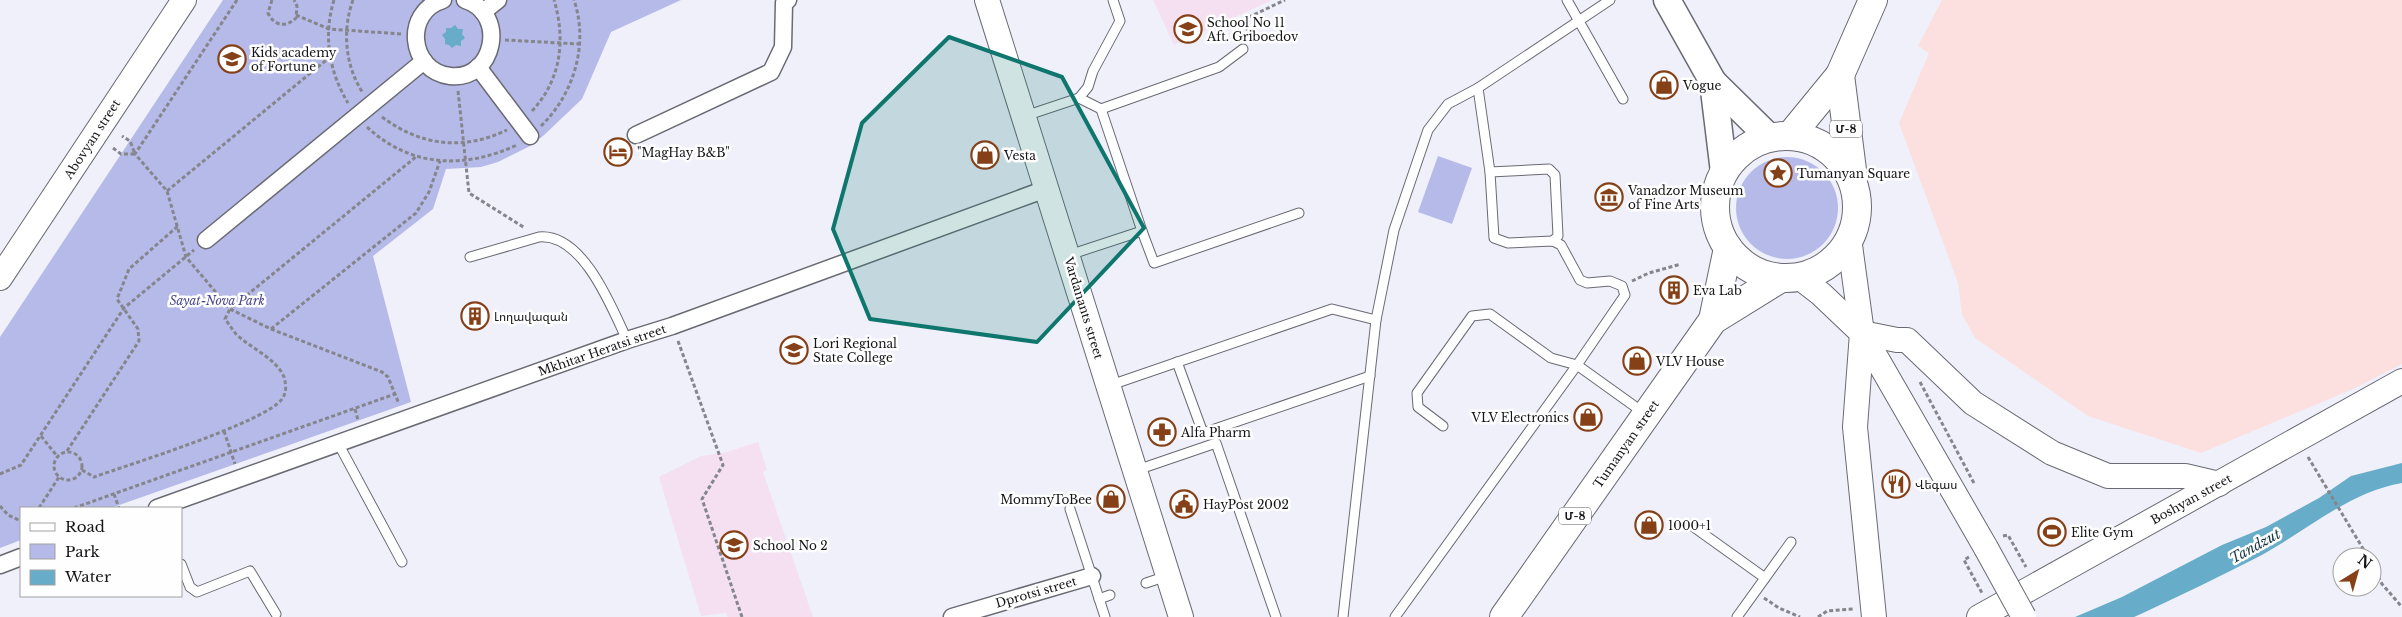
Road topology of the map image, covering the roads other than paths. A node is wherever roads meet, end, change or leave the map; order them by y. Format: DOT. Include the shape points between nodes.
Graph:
graph roads {
  1 [pos="184,0"];
  2 [pos="465,0"];
  3 [pos="498,0"];
  4 [pos="987,0"];
  5 [pos="1113,0"];
  6 [pos="1567,0"];
  7 [pos="1610,0"];
  8 [pos="1667,0"];
  9 [pos="1873,0"];
  10 [pos="782,1"];
  11 [pos="433,2"];
  12 [pos="483,12"];
  13 [pos="1578,20"];
  14 [pos="1243,48"];
  15 [pos="424,61"];
  16 [pos="478,68"];
  17 [pos="1840,75"];
  18 [pos="1713,82"];
  19 [pos="1478,88"];
  20 [pos="1079,98"];
  21 [pos="1623,99"];
  22 [pos="1101,109"];
  23 [pos="1024,117"];
  24 [pos="636,135"];
  25 [pos="530,136"];
  26 [pos="1780,137"];
  27 [pos="1490,172"];
  28 [pos="1724,172"];
  29 [pos="1853,182"];
  30 [pos="1046,189"];
  31 [pos="1299,213"];
  32 [pos="1142,231"];
  33 [pos="1849,238"];
  34 [pos="206,240"];
  35 [pos="1553,241"];
  36 [pos="1728,248"];
  37 [pos="1068,255"];
  38 [pos="470,257"];
  39 [pos="1790,277"];
  40 [pos="0,278"];
  41 [pos="1376,320"];
  42 [pos="1713,320"];
  43 [pos="1862,333"];
  44 [pos="627,340"];
  45 [pos="1177,362"];
  46 [pos="1577,365"];
  47 [pos="1370,376"];
  48 [pos="2402,381"];
  49 [pos="1108,386"];
  50 [pos="1647,414"];
  51 [pos="1444,426"];
  52 [pos="338,443"];
  53 [pos="1135,471"];
  54 [pos="2219,484"];
  55 [pos="162,507"];
  56 [pos="1070,509"];
  57 [pos="1691,525"];
  58 [pos="1791,542"];
  59 [pos="20,557"];
  60 [pos="402,562"];
  61 [pos="0,565"];
  62 [pos="182,567"];
  63 [pos="1092,576"];
  64 [pos="1765,578"];
  65 [pos="1110,595"];
  66 [pos="1099,599"];
  67 [pos="1978,608"];
  68 [pos="1874,612"];
  69 [pos="276,614"];
  70 [pos="953,617"];
  71 [pos="1105,617"];
  72 [pos="1181,617"];
  73 [pos="1276,617"];
  74 [pos="1343,617"];
  75 [pos="1395,617"];
  76 [pos="1504,617"];
  77 [pos="1737,617"];
  78 [pos="2024,617"];
  1 -- 40 [label="street, Abovyan street"];
  2 -- 12 [label="street"];
  3 -- 12 [label="street"];
  4 -- 23 [label="street, Vardanants street"];
  5 -- 20 [label="lane" via="1120,22 1093,71 1088,87"];
  6 -- 13 [label="lane"];
  7 -- 13 [label="lane"];
  8 -- 18 [label="main road"];
  9 -- 17 [label="highway"];
  10 -- 24 [label="street" via="783,47 771,72"];
  11 -- 15 [label="street" via="420,18 415,35"];
  12 -- 16 [label="street" via="490,24 492,39 487,57"];
  13 -- 19 [label="lane"];
  13 -- 21 [label="lane"];
  14 -- 22 [label="lane" via="1219,67"];
  15 -- 16 [label="street" via="440,73 456,76"];
  15 -- 34 [label="street"];
  16 -- 25 [label="street"];
  17 -- 26 [label="highway"];
  17 -- 29 [label="highway, Մ-8"];
  18 -- 26 [label="main road"];
  18 -- 28 [label="main road"];
  19 -- 27 [label="lane"];
  19 -- 41 [label="lane" via="1448,104 1428,130 1394,230"];
  20 -- 22 [label="lane"];
  20 -- 23 [label="lane"];
  22 -- 32 [label="lane"];
  23 -- 30 [label="street, Vardanants street"];
  26 -- 28 [label="highway" via="1751,145 1735,157"];
  26 -- 29 [label="highway" via="1810,140 1829,150 1843,164"];
  27 -- 35 [label="lane" via="1494,238 1508,243"];
  27 -- 35 [label="lane" via="1549,169 1555,175 1558,236"];
  28 -- 36 [label="highway" via="1717,191 1715,211 1719,230"];
  29 -- 33 [label="highway" via="1858,203"];
  30 -- 37 [label="street, Vardanants street"];
  30 -- 44 [label="street, Mkhitar Heratsi street"];
  31 -- 32 [label="lane" via="1154,263"];
  32 -- 37 [label="lane"];
  33 -- 39 [label="highway" via="1833,260 1816,272"];
  33 -- 43 [label="street"];
  35 -- 46 [label="lane" via="1561,246 1580,280 1587,283 1610,281 1622,286 1625,295"];
  36 -- 39 [label="highway" via="1739,260 1766,275"];
  36 -- 42 [label="highway, Մ-8"];
  37 -- 49 [label="street, Vardanants street"];
  38 -- 44 [label="lane" via="550,236 588,266"];
  39 -- 42 [label="highway, Մ-8"];
  39 -- 43 [label="street" via="1822,294"];
  41 -- 45 [label="lane" via="1332,309"];
  41 -- 47 [label="lane"];
  42 -- 50 [label="highway, Tumanyan street / Մ-8"];
  43 -- 54 [label="street" via="1907,340 1973,403 2052,453 2108,476 2185,476"];
  43 -- 68 [label="street" via="1856,427"];
  43 -- 78 [label="street, bridge" via="1992,539"];
  44 -- 52 [label="street, Mkhitar Heratsi street"];
  45 -- 47 [label="lane" via="1203,433"];
  45 -- 49 [label="lane"];
  46 -- 50 [label="lane"];
  46 -- 51 [label="lane" via="1551,358 1490,314 1472,316 1417,393 1418,407"];
  46 -- 75 [label="lane"];
  47 -- 74 [label="lane"];
  48 -- 54 [label="street, Boshyan street"];
  49 -- 53 [label="street, Vardanants street"];
  50 -- 76 [label="highway, Tumanyan street / Մ-8"];
  52 -- 55 [label="street, Mkhitar Heratsi street"];
  52 -- 60 [label="lane"];
  53 -- 72 [label="street, Vardanants street" via="1157,579"];
  53 -- 73 [label="lane" via="1216,443"];
  54 -- 67 [label="street, Boshyan street"];
  56 -- 63 [label="lane"];
  57 -- 64 [label="lane"];
  58 -- 64 [label="lane"];
  59 -- 61 [label="street"];
  62 -- 69 [label="lane" via="190,587 197,592 250,572"];
  63 -- 66 [label="lane"];
  63 -- 70 [label="street, Dprotsi street"];
  64 -- 77 [label="lane"];
  65 -- 66 [label="lane"];
  66 -- 71 [label="lane"];
}
